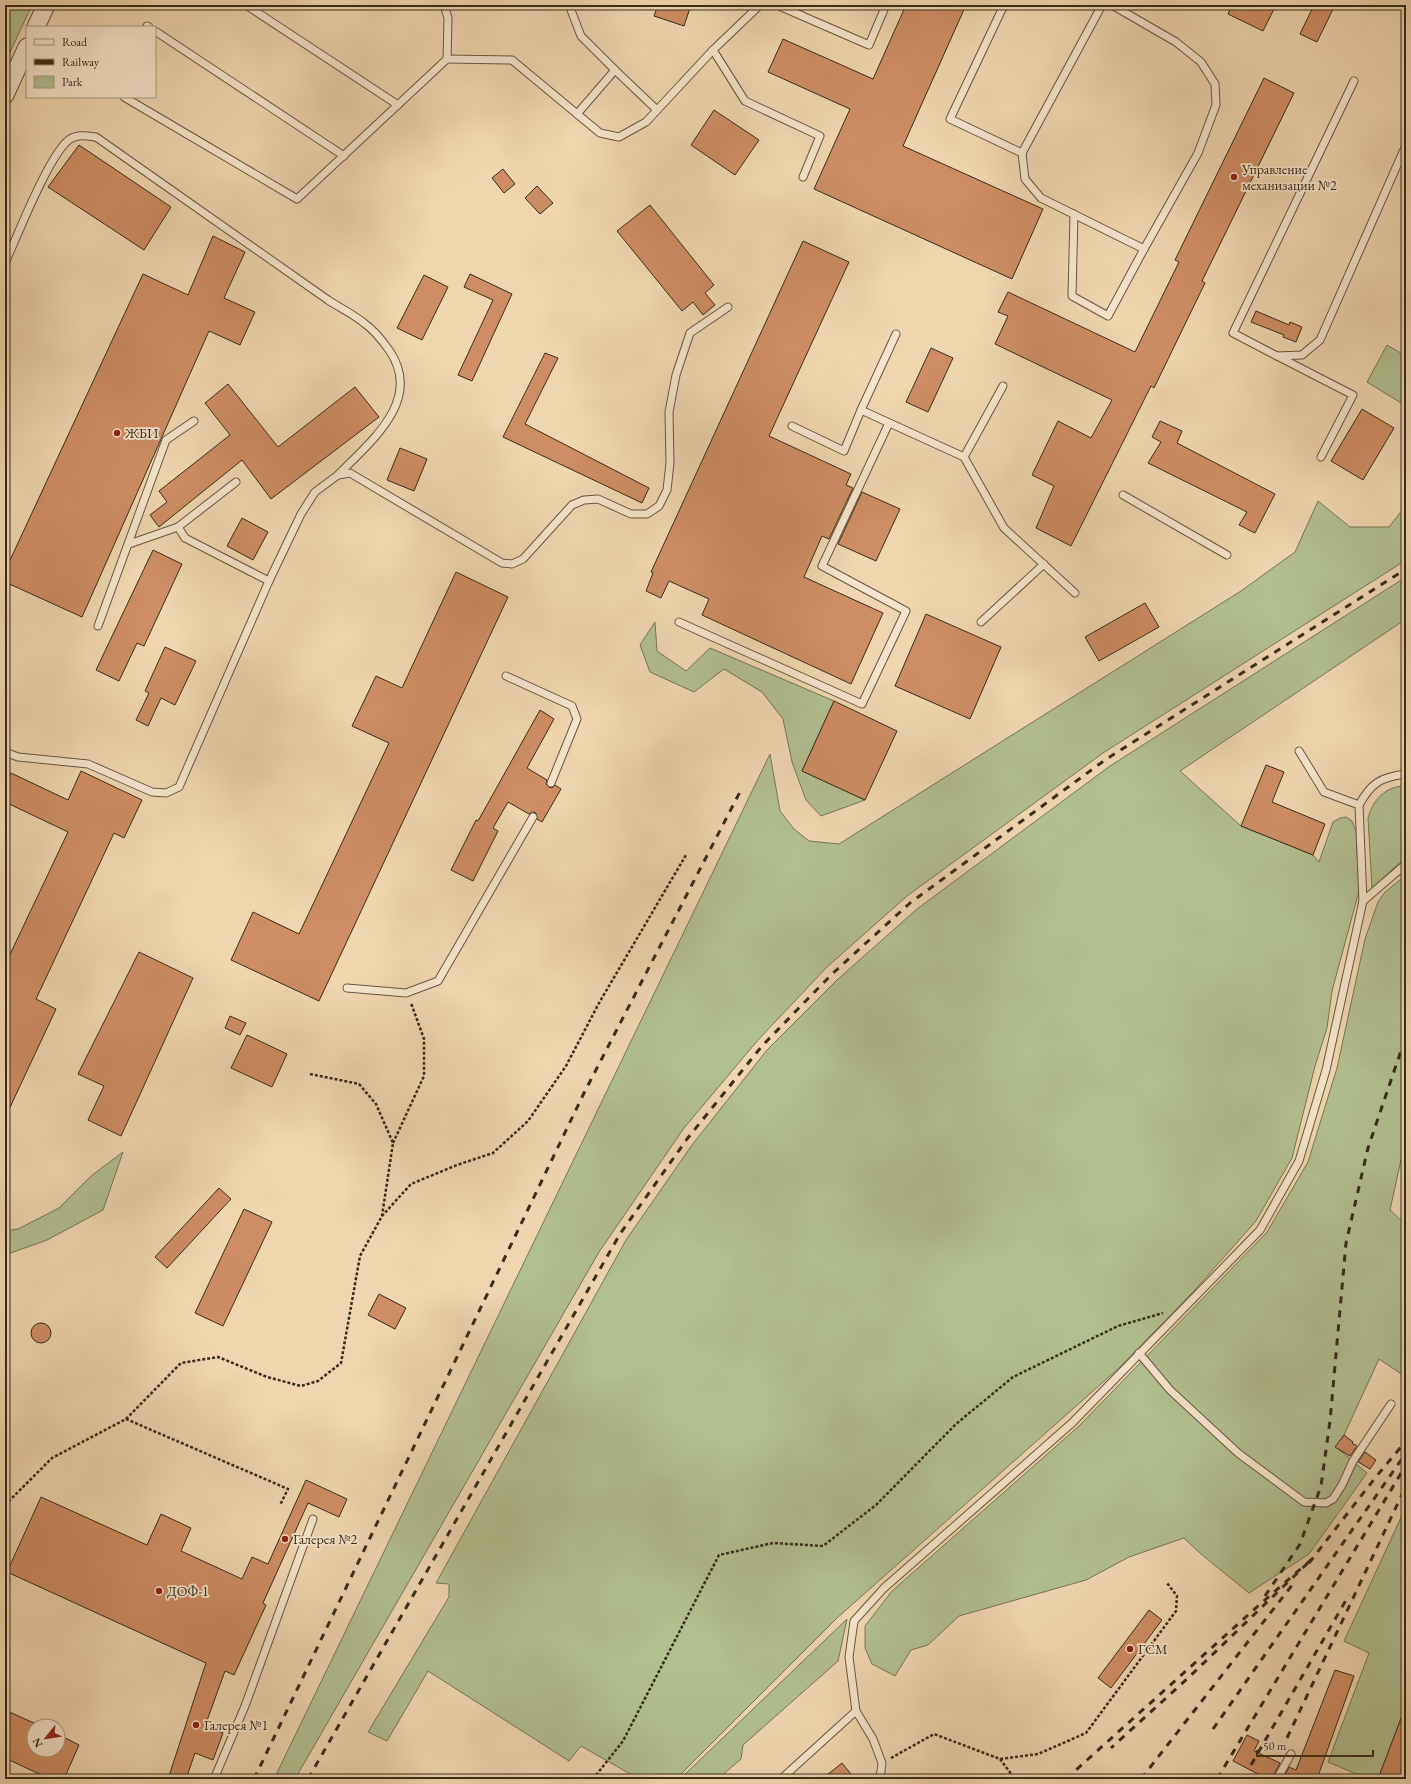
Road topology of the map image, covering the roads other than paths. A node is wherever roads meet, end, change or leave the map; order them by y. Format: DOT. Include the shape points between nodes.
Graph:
graph roads {
  1 [pos="46,5"];
  2 [pos="246,5"];
  3 [pos="444,5"];
  4 [pos="573,5"];
  5 [pos="760,5"];
  6 [pos="777,5"];
  7 [pos="886,5"];
  8 [pos="1004,5"];
  9 [pos="1102,5"];
  10 [pos="1112,5"];
  11 [pos="36,26"];
  12 [pos="156,32"];
  13 [pos="26,49"];
  14 [pos="713,50"];
  15 [pos="447,59"];
  16 [pos="615,70"];
  17 [pos="1354,81"];
  18 [pos="5,95"];
  19 [pos="126,98"];
  20 [pos="398,105"];
  21 [pos="657,110"];
  22 [pos="577,114"];
  23 [pos="1406,145"];
  24 [pos="1022,153"];
  25 [pos="344,156"];
  26 [pos="803,177"];
  27 [pos="1074,214"];
  28 [pos="1144,249"];
  29 [pos="5,263"];
  30 [pos="728,307"];
  31 [pos="896,334"];
  32 [pos="1277,356"];
  33 [pos="1002,386"];
  34 [pos="861,410"];
  35 [pos="194,421"];
  36 [pos="889,423"];
  37 [pos="792,426"];
  38 [pos="964,457"];
  39 [pos="1321,457"];
  40 [pos="338,475"];
  41 [pos="236,482"];
  42 [pos="1123,495"];
  43 [pos="178,526"];
  44 [pos="129,544"];
  45 [pos="1227,555"];
  46 [pos="1044,564"];
  47 [pos="269,581"];
  48 [pos="1075,593"];
  49 [pos="680,622"];
  50 [pos="981,622"];
  51 [pos="98,626"];
  52 [pos="506,676"];
  53 [pos="1299,751"];
  54 [pos="5,752"];
  55 [pos="1406,774"];
  56 [pos="551,783"];
  57 [pos="1359,805"];
  58 [pos="533,817"];
  59 [pos="1406,864"];
  60 [pos="1363,902"];
  61 [pos="348,988"];
  62 [pos="1139,1353"];
  63 [pos="1391,1404"];
  64 [pos="313,1518"];
  65 [pos="856,1711"];
  66 [pos="1291,1754"];
  67 [pos="214,1779"];
  68 [pos="781,1779"];
  69 [pos="880,1779"];
  70 [pos="1277,1779"];
  1 -- 11 [label="street"];
  2 -- 20 [label="lane"];
  3 -- 15 [label="lane" via="448,18"];
  4 -- 16 [label="lane" via="571,10 582,36"];
  5 -- 14 [label="lane"];
  6 -- 7 [label="lane" via="868,45"];
  8 -- 24 [label="lane" via="950,119"];
  9 -- 24 [label="lane"];
  10 -- 28 [label="lane" via="1176,42 1201,62 1215,84 1216,104 1198,153"];
  12 -- 25 [label="lane"];
  13 -- 18 [label="street"];
  14 -- 21 [label="lane"];
  14 -- 26 [label="lane" via="745,101 820,136"];
  15 -- 20 [label="lane"];
  15 -- 22 [label="lane" via="512,60"];
  16 -- 21 [label="lane"];
  16 -- 22 [label="lane"];
  17 -- 32 [label="lane" via="1234,333"];
  19 -- 25 [label="lane" via="297,199"];
  20 -- 25 [label="lane"];
  21 -- 22 [label="lane" via="646,122 619,137 600,133"];
  23 -- 32 [label="lane" via="1320,340 1302,355"];
  24 -- 27 [label="lane" via="1025,179 1041,198"];
  27 -- 28 [label="lane"];
  27 -- 28 [label="lane" via="1072,296 1108,316"];
  29 -- 40 [label="lane" via="60,148 71,138 83,135 96,137 328,300 365,323 383,342 396,361 401,378 399,400 382,430"];
  30 -- 40 [label="lane" via="690,333 676,375 669,412 670,463 667,490 659,506 647,514 631,514 598,499 584,500 572,505 523,559 512,564 502,563 350,474"];
  31 -- 34 [label="lane"];
  32 -- 39 [label="lane" via="1353,395"];
  33 -- 38 [label="lane"];
  34 -- 36 [label="lane"];
  34 -- 37 [label="lane" via="844,451"];
  35 -- 44 [label="lane" via="166,440"];
  36 -- 38 [label="lane"];
  36 -- 49 [label="lane" via="822,566 906,611 862,704"];
  38 -- 46 [label="lane" via="1004,528"];
  40 -- 47 [label="lane" via="315,492 300,514"];
  41 -- 43 [label="lane"];
  42 -- 45 [label="lane"];
  43 -- 44 [label="lane"];
  43 -- 47 [label="lane" via="185,538"];
  44 -- 51 [label="lane"];
  46 -- 48 [label="lane"];
  46 -- 50 [label="lane"];
  47 -- 54 [label="lane" via="179,788 166,793 152,792 88,764 18,757"];
  52 -- 56 [label="lane" via="572,706 577,719"];
  53 -- 57 [label="lane" via="1324,792"];
  55 -- 57 [label="lane" via="1388,776 1368,789"];
  57 -- 60 [label="lane"];
  58 -- 61 [label="lane" via="438,981 406,993"];
  59 -- 60 [label="lane"];
  60 -- 62 [label="lane" via="1326,1070 1299,1161 1260,1230"];
  62 -- 63 [label="lane" via="1170,1390 1238,1453 1304,1502 1326,1503 1333,1499 1353,1461"];
  62 -- 65 [label="lane" via="1072,1423 884,1588 854,1621 849,1657"];
  64 -- 67 [label="lane" via="245,1706"];
  65 -- 68 [label="lane"];
  65 -- 69 [label="lane" via="873,1739 882,1763"];
  66 -- 70 [label="lane"];
}
